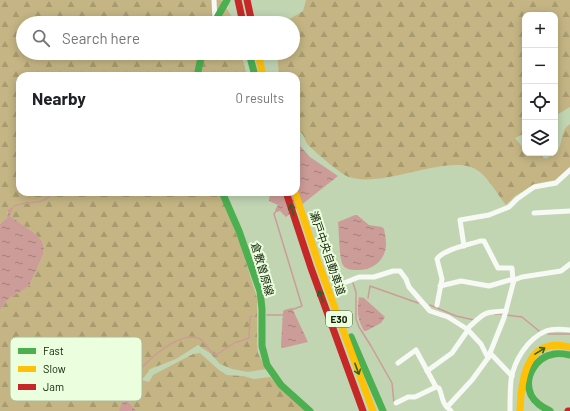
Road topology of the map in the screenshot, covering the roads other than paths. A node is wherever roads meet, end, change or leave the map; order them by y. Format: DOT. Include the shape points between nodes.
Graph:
graph roads {
  1 [pos="214,0"];
  2 [pos="226,0"];
  3 [pos="238,0"];
  4 [pos="247,0"];
  5 [pos="214,16"];
  6 [pos="217,16"];
  7 [pos="241,16"];
  8 [pos="250,16"];
  9 [pos="200,60"];
  10 [pos="251,60"];
  11 [pos="260,60"];
  12 [pos="198,72"];
  13 [pos="253,72"];
  14 [pos="262,72"];
  15 [pos="570,170"];
  16 [pos="224,196"];
  17 [pos="287,196"];
  18 [pos="296,196"];
  19 [pos="570,211"];
  20 [pos="534,213"];
  21 [pos="464,246"];
  22 [pos="570,264"];
  23 [pos="319,265"];
  24 [pos="513,280"];
  25 [pos="344,282"];
  26 [pos="440,286"];
  27 [pos="437,305"];
  28 [pos="506,311"];
  29 [pos="468,330"];
  30 [pos="570,330"];
  31 [pos="570,348"];
  32 [pos="489,355"];
  33 [pos="570,355"];
  34 [pos="398,363"];
  35 [pos="427,371"];
  36 [pos="512,376"];
  37 [pos="436,387"];
  38 [pos="396,403"];
  39 [pos="449,409"];
  40 [pos="310,411"];
  41 [pos="363,411"];
  42 [pos="373,411"];
  43 [pos="383,411"];
  44 [pos="510,411"];
  45 [pos="520,411"];
  46 [pos="550,411"];
  1 -- 5 [label="street"];
  2 -- 6 [label="main road"];
  3 -- 7 [label="main road"];
  4 -- 8 [label="main road"];
  9 -- 12 [label="main road"];
  10 -- 13 [label="main road"];
  11 -- 14 [label="main road"];
  15 -- 21 [label="street" via="556,183 534,187 509,207 489,215 460,220"];
  16 -- 40 [label="main road, 倉敷曽原線" via="241,235 261,297 261,343 266,363 283,387"];
  41 -- 17 [label="main road, 瀬戸中央自動車道 / E30, one-way"];
  18 -- 23 [label="main road, 瀬戸中央自動車道 / E30"];
  19 -- 20 [label="street"];
  21 -- 24 [label="street" via="484,241 498,268 512,268"];
  21 -- 26 [label="street" via="440,255 437,259 442,275"];
  22 -- 24 [label="street" via="561,271"];
  23 -- 42 [label="main road, 瀬戸中央自動車道 / E30, one-way"];
  23 -- 43 [label="main road"];
  24 -- 26 [label="street" via="489,286 461,281"];
  24 -- 28 [label="street"];
  25 -- 29 [label="street" via="359,277 374,277 400,271 409,287 430,311 448,317"];
  26 -- 27 [label="street"];
  28 -- 29 [label="street" via="482,314"];
  28 -- 32 [label="street"];
  29 -- 32 [label="street"];
  29 -- 35 [label="street" via="452,353"];
  30 -- 36 [label="street" via="545,331 536,337 520,355"];
  45 -- 31 [label="main road, one-way" via="522,381 531,358 547,347 557,345"];
  32 -- 36 [label="street"];
  32 -- 39 [label="street"];
  33 -- 46 [label="main road" via="549,354 540,359 531,372 528,381 532,397"];
  34 -- 35 [label="street" via="416,350"];
  35 -- 37 [label="street"];
  36 -- 44 [label="street"];
  37 -- 38 [label="street"];
  37 -- 39 [label="street" via="439,388 444,404"];
}
